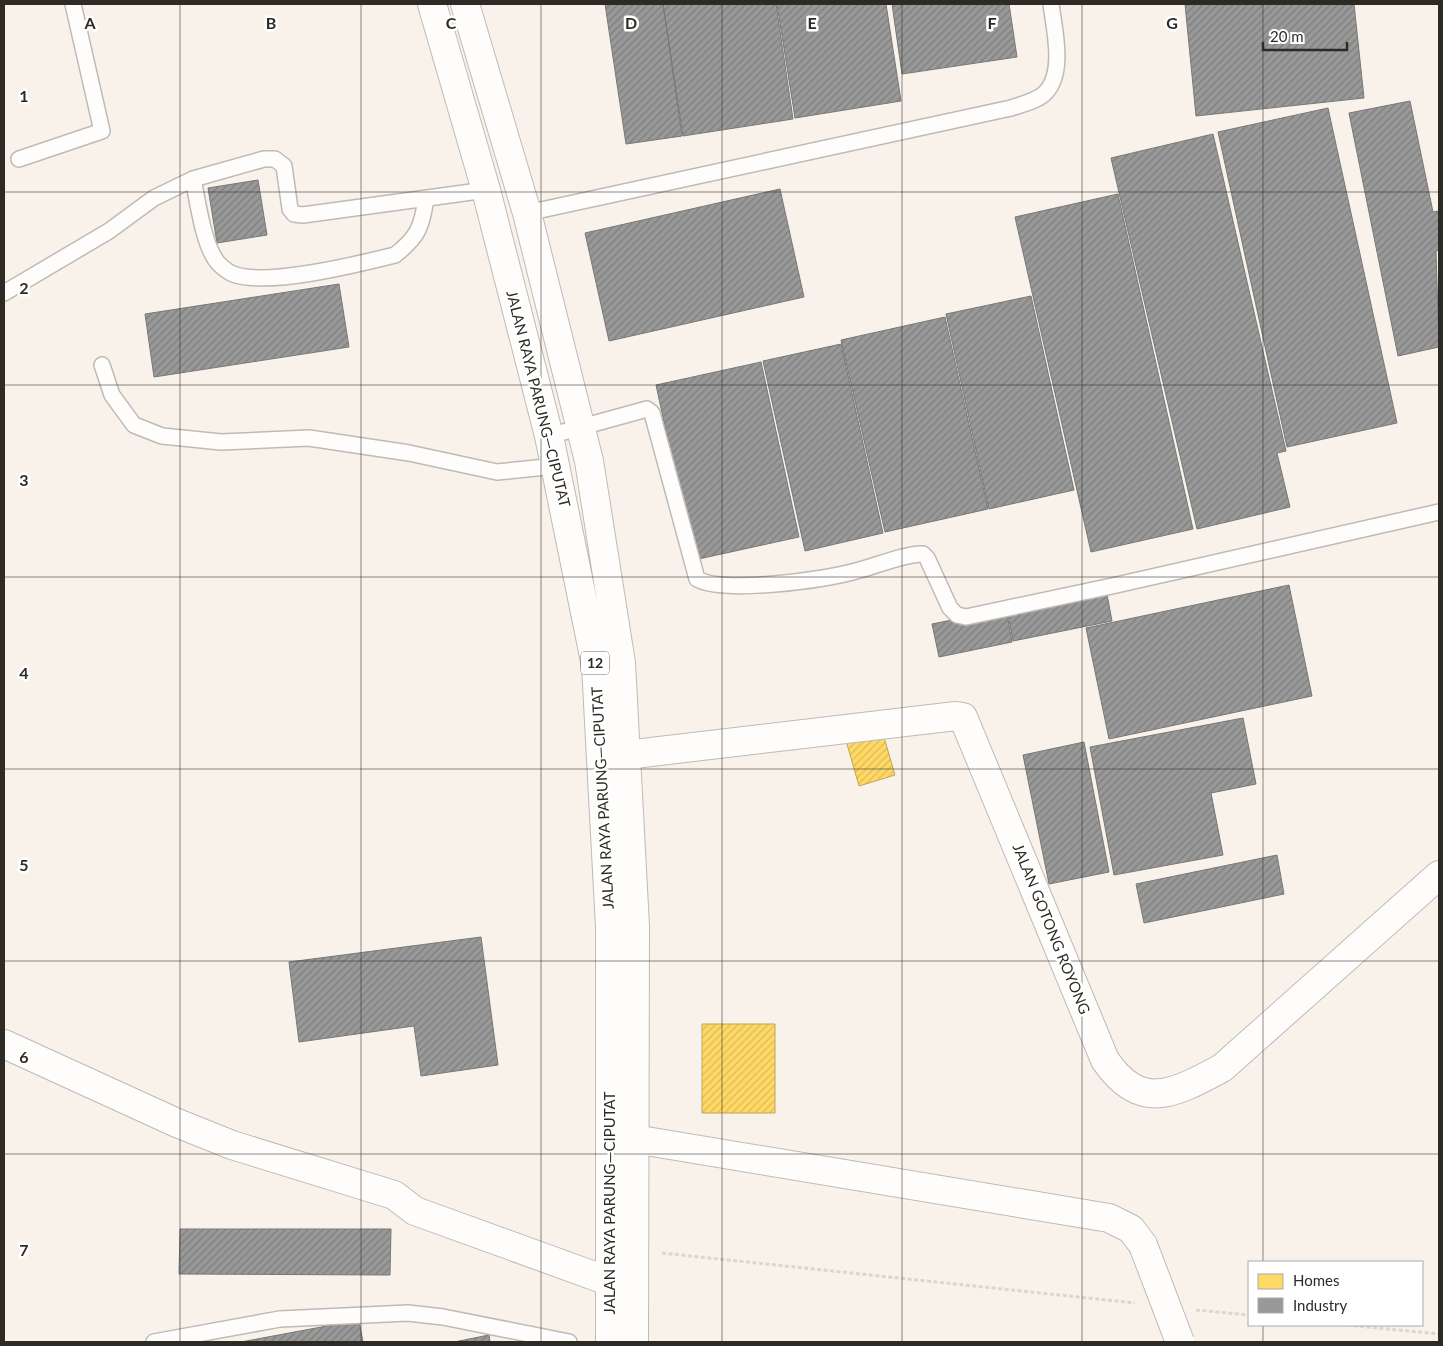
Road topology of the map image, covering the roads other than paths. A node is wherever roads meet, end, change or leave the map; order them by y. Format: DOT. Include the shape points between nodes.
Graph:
graph roads {
  1 [pos="73,4"];
  2 [pos="432,4"];
  3 [pos="464,4"];
  4 [pos="1051,4"];
  5 [pos="19,158"];
  6 [pos="193,179"];
  7 [pos="486,190"];
  8 [pos="426,198"];
  9 [pos="527,213"];
  10 [pos="4,293"];
  11 [pos="102,365"];
  12 [pos="579,428"];
  13 [pos="549,436"];
  14 [pos="556,466"];
  15 [pos="1439,512"];
  16 [pos="626,755"];
  17 [pos="1439,875"];
  18 [pos="4,1044"];
  19 [pos="634,1139"];
  20 [pos="611,1282"];
  21 [pos="561,1341"];
  22 [pos="154,1342"];
  23 [pos="610,1342"];
  24 [pos="634,1342"];
  25 [pos="1180,1342"];
  1 -- 5 [label="lane" via="102,131"];
  2 -- 7 [label="main road, JALAN RAYA PARUNG—CIPUTAT / 12"];
  3 -- 9 [label="main road, JALAN RAYA PARUNG—CIPUTAT / 12"];
  4 -- 9 [label="lane" via="1057,68 1047,91 1034,100 1011,108"];
  6 -- 8 [label="lane" via="275,160 284,166 290,209 294,214"];
  6 -- 8 [label="lane" via="210,249 218,263 232,274 247,277 281,276 395,255 409,244 423,222"];
  6 -- 10 [label="lane" via="154,198 109,231"];
  7 -- 8 [label="lane"];
  7 -- 13 [label="main road, JALAN RAYA PARUNG—CIPUTAT / 12"];
  9 -- 12 [label="main road, JALAN RAYA PARUNG—CIPUTAT / 12"];
  11 -- 14 [label="lane" via="112,395 134,425 162,436 221,442 309,438 409,453 497,472"];
  12 -- 13 [label="lane"];
  12 -- 15 [label="lane" via="646,409 652,413 697,579 706,584 741,586 803,580 853,572 923,554 950,608 957,615 966,617"];
  12 -- 16 [label="main road, JALAN RAYA PARUNG—CIPUTAT / 12" via="589,460 620,663"];
  13 -- 14 [label="main road, JALAN RAYA PARUNG—CIPUTAT / 12"];
  14 -- 20 [label="main road, JALAN RAYA PARUNG—CIPUTAT / 12" via="596,666 610,927"];
  16 -- 17 [label="main road, JALAN GOTONG ROYONG" via="963,717 1106,1060 1117,1077 1132,1088 1154,1094 1185,1088 1222,1068"];
  16 -- 19 [label="main road, JALAN RAYA PARUNG—CIPUTAT / 12" via="635,926"];
  18 -- 20 [label="main road" via="232,1145 394,1195 415,1210"];
  19 -- 24 [label="main road, JALAN RAYA PARUNG—CIPUTAT / 12"];
  19 -- 25 [label="main road, bridge" via="1109,1218 1131,1229 1143,1245"];
  20 -- 23 [label="main road, JALAN RAYA PARUNG—CIPUTAT / 12"];
  21 -- 22 [label="lane" via="408,1313 280,1319"];
}
